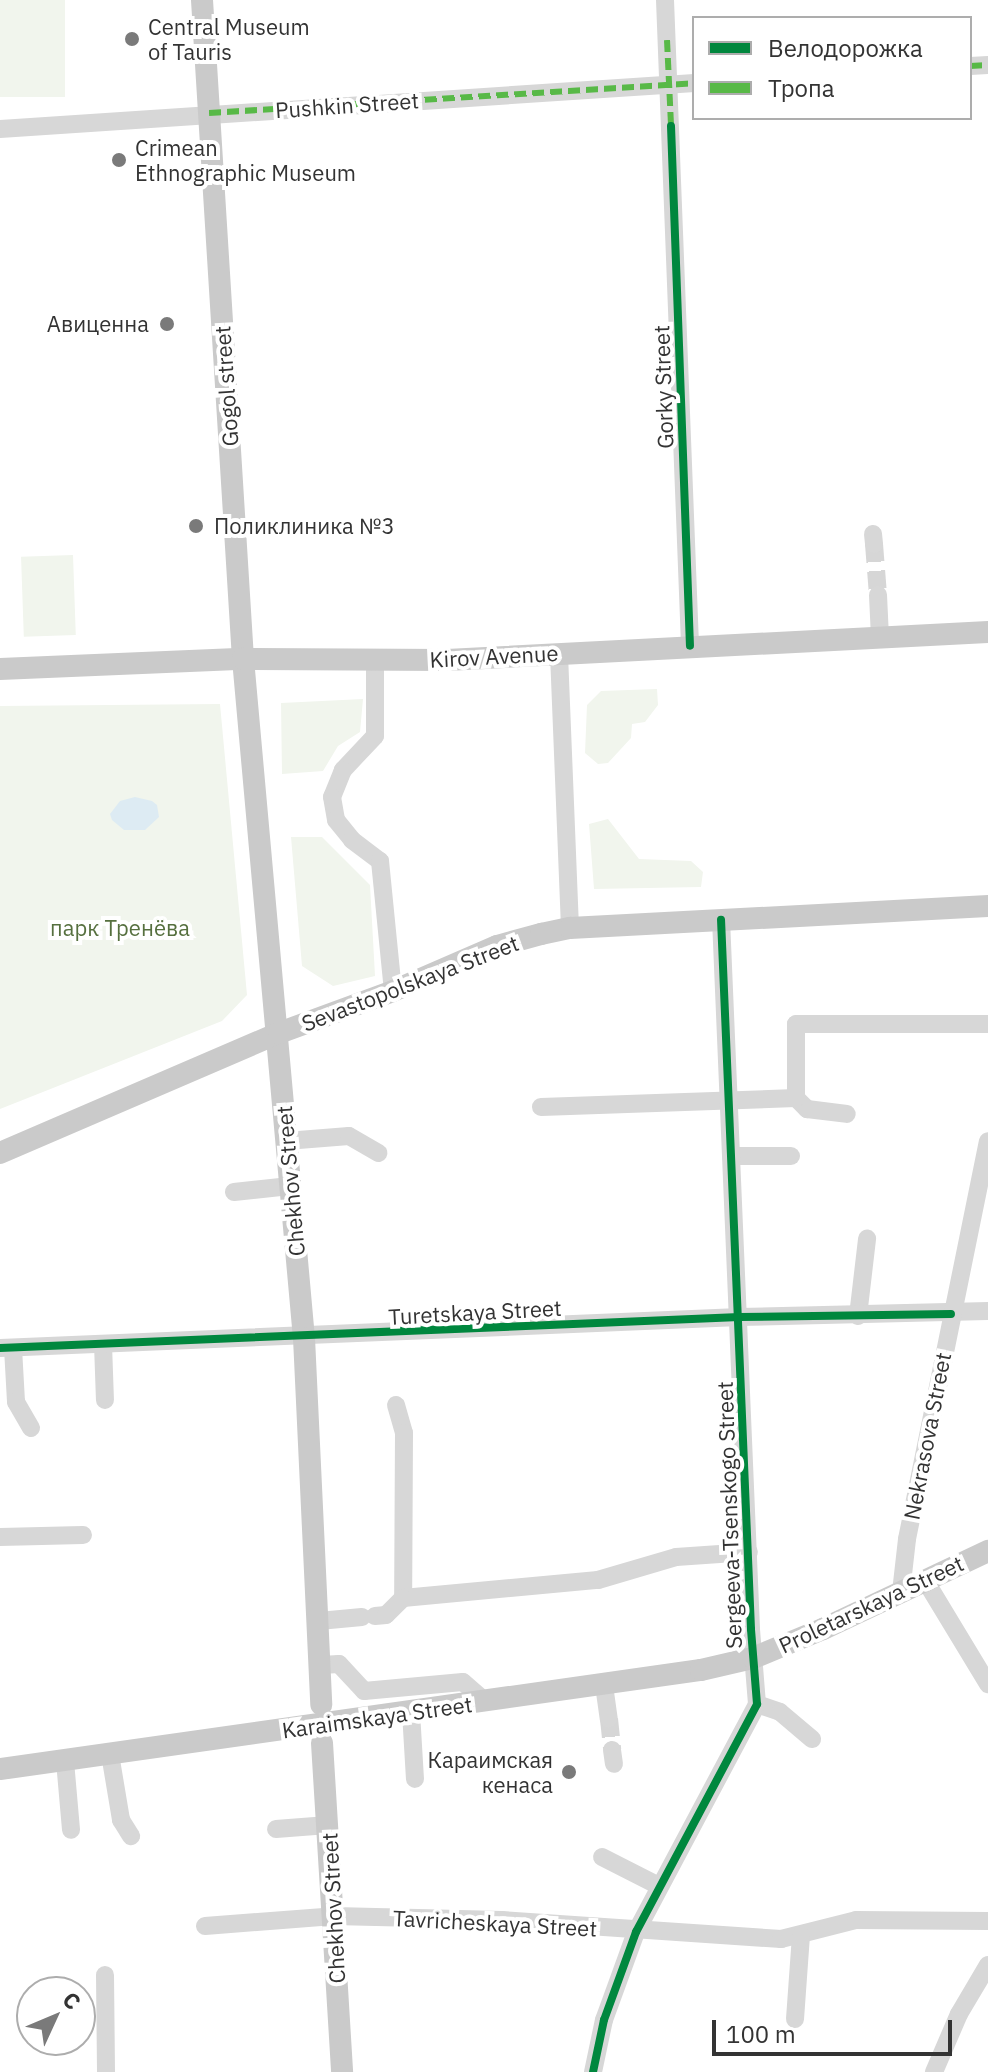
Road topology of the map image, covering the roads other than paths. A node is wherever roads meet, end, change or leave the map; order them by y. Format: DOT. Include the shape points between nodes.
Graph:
graph roads {
  1 [pos="202,0"];
  2 [pos="665,0"];
  3 [pos="692,83"];
  4 [pos="670,84"];
  5 [pos="209,113"];
  6 [pos="0,129"];
  7 [pos="878,595"];
  8 [pos="988,632"];
  9 [pos="880,637"];
  10 [pos="690,646"];
  11 [pos="559,654"];
  12 [pos="243,659"];
  13 [pos="375,659"];
  14 [pos="0,669"];
  15 [pos="988,906"];
  16 [pos="721,920"];
  17 [pos="570,928"];
  18 [pos="393,991"];
  19 [pos="988,1024"];
  20 [pos="279,1033"];
  21 [pos="796,1098"];
  22 [pos="729,1101"];
  23 [pos="541,1107"];
  24 [pos="847,1114"];
  25 [pos="286,1141"];
  26 [pos="988,1142"];
  27 [pos="0,1153"];
  28 [pos="378,1153"];
  29 [pos="731,1156"];
  30 [pos="791,1156"];
  31 [pos="290,1186"];
  32 [pos="234,1192"];
  33 [pos="867,1239"];
  34 [pos="988,1311"];
  35 [pos="951,1314"];
  36 [pos="858,1316"];
  37 [pos="739,1317"];
  38 [pos="304,1338"];
  39 [pos="103,1344"];
  40 [pos="7,1348"];
  41 [pos="105,1400"];
  42 [pos="396,1405"];
  43 [pos="31,1428"];
  44 [pos="83,1535"];
  45 [pos="0,1537"];
  46 [pos="988,1551"];
  47 [pos="749,1552"];
  48 [pos="925,1580"];
  49 [pos="901,1592"];
  50 [pos="403,1598"];
  51 [pos="319,1621"];
  52 [pos="753,1658"];
  53 [pos="321,1665"];
  54 [pos="988,1684"];
  55 [pos="604,1685"];
  56 [pos="486,1702"];
  57 [pos="757,1704"];
  58 [pos="321,1705"];
  59 [pos="411,1712"];
  60 [pos="609,1719"];
  61 [pos="812,1739"];
  62 [pos="322,1743"];
  63 [pos="110,1754"];
  64 [pos="65,1761"];
  65 [pos="0,1769"];
  66 [pos="415,1779"];
  67 [pos="328,1825"];
  68 [pos="276,1829"];
  69 [pos="71,1830"];
  70 [pos="131,1836"];
  71 [pos="602,1857"];
  72 [pos="659,1886"];
  73 [pos="334,1916"];
  74 [pos="988,1921"];
  75 [pos="205,1926"];
  76 [pos="636,1932"];
  77 [pos="801,1936"];
  78 [pos="988,1965"];
  79 [pos="105,1975"];
  80 [pos="795,2019"];
  81 [pos="106,2072"];
  82 [pos="342,2072"];
  83 [pos="593,2072"];
  84 [pos="934,2072"];
  1 -- 5 [label="main road"];
  2 -- 4 [label="street, Gorky Street"];
  3 -- 4 [label="street, Pushkin Street"];
  4 -- 5 [label="street, Pushkin Street"];
  4 -- 10 [label="street, Gorky Street"];
  5 -- 6 [label="street, Pushkin Street"];
  5 -- 12 [label="main road, Gogol street"];
  7 -- 9 [label="street"];
  8 -- 9 [label="main road, Kirov Avenue"];
  9 -- 10 [label="main road, Kirov Avenue"];
  10 -- 11 [label="main road, Kirov Avenue"];
  11 -- 13 [label="main road, Kirov Avenue"];
  11 -- 17 [label="street"];
  12 -- 13 [label="main road, Kirov Avenue"];
  12 -- 14 [label="main road, Kirov Avenue"];
  12 -- 20 [label="main road, Chekhov Street"];
  13 -- 18 [label="street" via="375,736 343,770 332,797 336,820 380,861"];
  15 -- 16 [label="main road, Sevastopolskaya Street"];
  16 -- 17 [label="main road, Sevastopolskaya Street"];
  16 -- 22 [label="street, Sergeeva-Tsenskogo Street"];
  17 -- 18 [label="main road, Sevastopolskaya Street" via="497,946"];
  18 -- 20 [label="main road, Sevastopolskaya Street"];
  19 -- 21 [label="street" via="796,1024"];
  20 -- 25 [label="main road, Chekhov Street"];
  20 -- 27 [label="main road, Sevastopolskaya Street"];
  21 -- 22 [label="street"];
  21 -- 24 [label="street" via="807,1109"];
  22 -- 23 [label="street"];
  22 -- 29 [label="street, Sergeeva-Tsenskogo Street"];
  25 -- 28 [label="street" via="349,1136"];
  25 -- 31 [label="main road, Chekhov Street"];
  26 -- 35 [label="street, Nekrasova Street"];
  29 -- 30 [label="street"];
  29 -- 37 [label="street, Sergeeva-Tsenskogo Street"];
  31 -- 32 [label="street"];
  31 -- 38 [label="main road, Chekhov Street"];
  33 -- 36 [label="street"];
  34 -- 35 [label="street, Turetskaya Street"];
  35 -- 36 [label="street, Turetskaya Street"];
  35 -- 49 [label="street, Nekrasova Street"];
  36 -- 37 [label="street, Turetskaya Street"];
  37 -- 38 [label="street, Turetskaya Street"];
  37 -- 47 [label="street, Sergeeva-Tsenskogo Street"];
  38 -- 39 [label="street, Turetskaya Street"];
  38 -- 51 [label="main road, Chekhov Street"];
  39 -- 40 [label="street, Turetskaya Street"];
  39 -- 41 [label="street"];
  40 -- 43 [label="street" via="16,1402"];
  42 -- 50 [label="street" via="404,1433"];
  44 -- 45 [label="street"];
  46 -- 48 [label="main road, Proletarskaya Street"];
  47 -- 50 [label="street" via="676,1557 598,1580"];
  47 -- 52 [label="street, Sergeeva-Tsenskogo Street"];
  48 -- 49 [label="main road, Proletarskaya Street"];
  48 -- 54 [label="street"];
  49 -- 52 [label="main road, Proletarskaya Street"];
  50 -- 51 [label="street" via="386,1615"];
  51 -- 53 [label="main road, Chekhov Street"];
  52 -- 55 [label="main road, Karaimskaya Street"];
  52 -- 57 [label="street, Sergeeva-Tsenskogo Street"];
  53 -- 56 [label="street" via="339,1664 364,1691 463,1682"];
  53 -- 58 [label="main road, Chekhov Street"];
  55 -- 56 [label="main road, Karaimskaya Street"];
  55 -- 60 [label="street"];
  56 -- 59 [label="main road, Karaimskaya Street"];
  57 -- 61 [label="street" via="780,1712"];
  57 -- 72 [label="street"];
  59 -- 63 [label="main road, Karaimskaya Street"];
  59 -- 66 [label="street"];
  62 -- 67 [label="main road, Chekhov Street"];
  63 -- 64 [label="main road, Karaimskaya Street"];
  63 -- 70 [label="street" via="121,1820"];
  64 -- 65 [label="main road, Karaimskaya Street"];
  64 -- 69 [label="street"];
  67 -- 68 [label="street"];
  67 -- 73 [label="main road, Chekhov Street"];
  71 -- 72 [label="street"];
  72 -- 76 [label="street"];
  73 -- 75 [label="street, Tavricheskaya Street"];
  73 -- 76 [label="street, Tavricheskaya Street" via="502,1920"];
  73 -- 82 [label="main road, Chekhov Street"];
  74 -- 77 [label="street, Tavricheskaya Street" via="856,1920"];
  76 -- 77 [label="street, Tavricheskaya Street"];
  76 -- 83 [label="street" via="604,2020"];
  77 -- 80 [label="street"];
  78 -- 84 [label="street"];
  79 -- 81 [label="street"];
}
